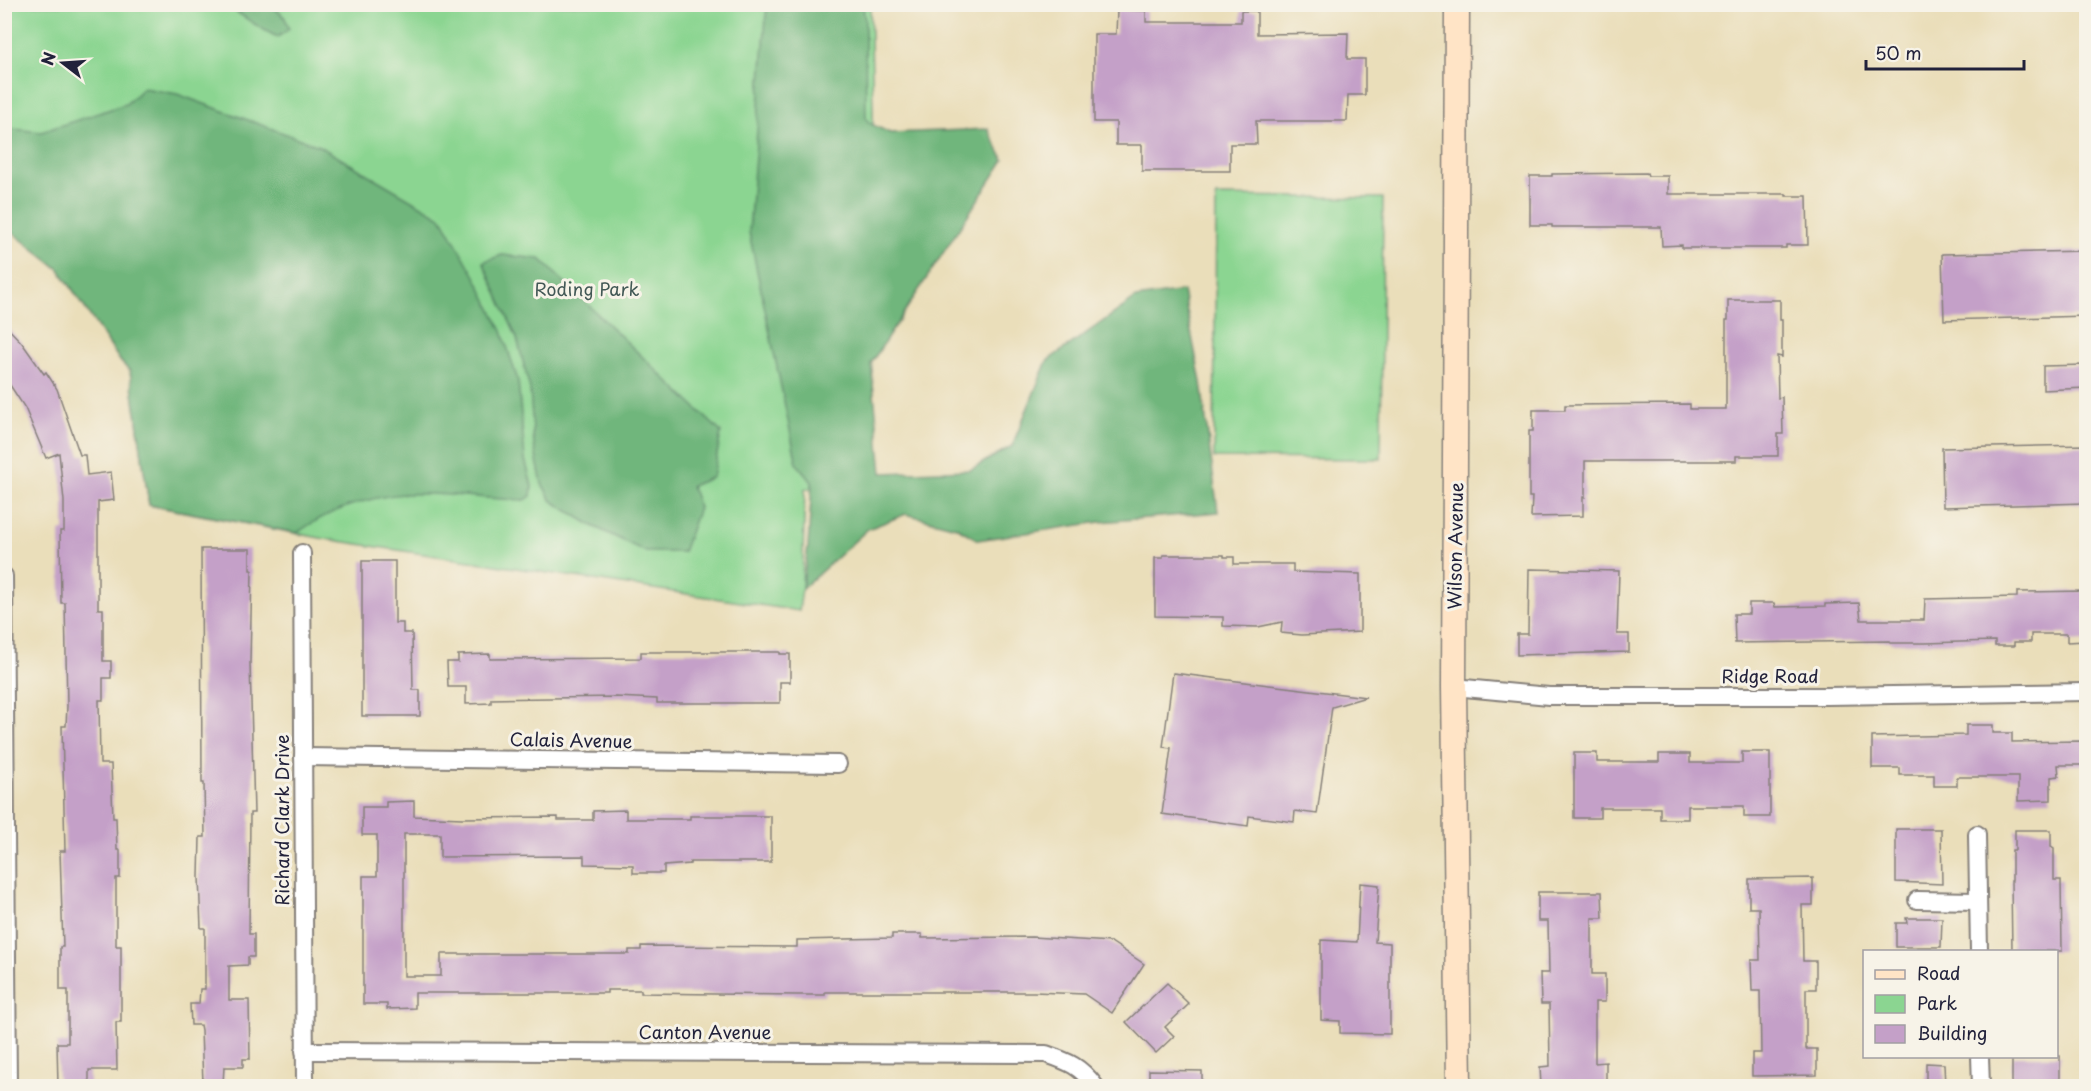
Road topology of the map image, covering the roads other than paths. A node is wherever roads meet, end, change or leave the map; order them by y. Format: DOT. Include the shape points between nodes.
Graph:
graph roads {
  1 [pos="1457,4"];
  2 [pos="302,553"];
  3 [pos="4,576"];
  4 [pos="1454,687"];
  5 [pos="2086,692"];
  6 [pos="303,757"];
  7 [pos="838,764"];
  8 [pos="1977,834"];
  9 [pos="1917,900"];
  10 [pos="1978,901"];
  11 [pos="1979,950"];
  12 [pos="304,1051"];
  13 [pos="1980,1058"];
  14 [pos="8,1086"];
  15 [pos="304,1086"];
  16 [pos="1095,1086"];
  17 [pos="1459,1086"];
  18 [pos="1980,1086"];
  1 -- 4 [label="main road, Wilson Avenue"];
  2 -- 6 [label="street, Richard Clark Drive"];
  3 -- 14 [label="street"];
  4 -- 5 [label="street, Ridge Road" via="1549,696"];
  4 -- 17 [label="main road, Wilson Avenue"];
  6 -- 7 [label="street, Calais Avenue"];
  6 -- 12 [label="street, Richard Clark Drive"];
  8 -- 10 [label="street"];
  9 -- 10 [label="street"];
  10 -- 11 [label="street"];
  12 -- 15 [label="street, Richard Clark Drive"];
  12 -- 16 [label="street, Canton Avenue" via="1046,1054 1070,1062"];
  13 -- 18 [label="street"];
}
